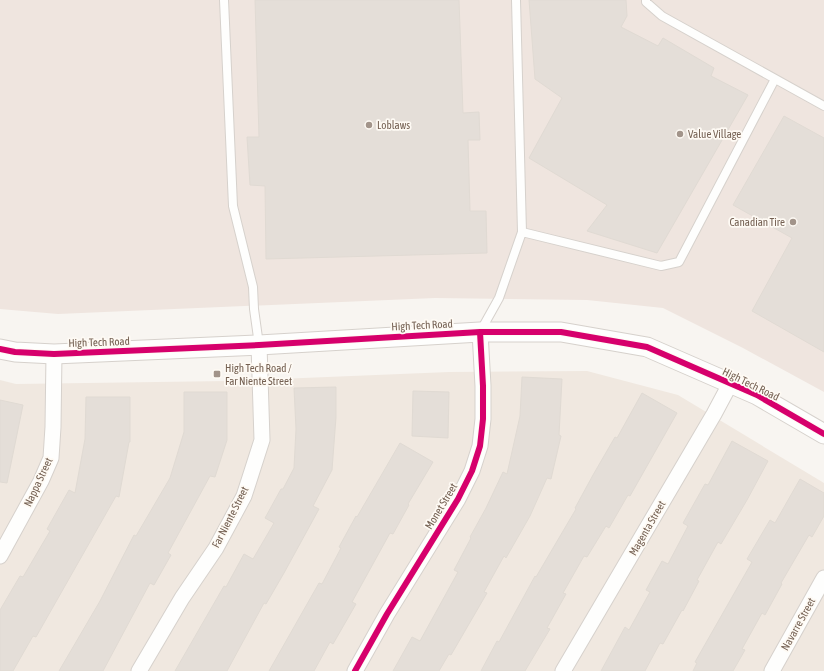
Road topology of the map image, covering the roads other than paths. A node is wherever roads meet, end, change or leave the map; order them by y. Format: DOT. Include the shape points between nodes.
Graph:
graph roads {
  1 [pos="224,0"];
  2 [pos="516,0"];
  3 [pos="646,0"];
  4 [pos="775,79"];
  5 [pos="824,106"];
  6 [pos="522,232"];
  7 [pos="480,332"];
  8 [pos="259,345"];
  9 [pos="0,349"];
  10 [pos="54,354"];
  11 [pos="730,384"];
  12 [pos="824,434"];
  13 [pos="0,556"];
  14 [pos="824,578"];
  15 [pos="139,671"];
  16 [pos="356,671"];
  17 [pos="563,671"];
  18 [pos="772,671"];
  1 -- 8 [label="lane" via="233,206 253,287"];
  2 -- 6 [label="lane"];
  3 -- 4 [label="lane" via="662,16"];
  4 -- 5 [label="lane"];
  4 -- 6 [label="lane" via="679,262 661,266"];
  6 -- 7 [label="lane" via="499,298"];
  7 -- 8 [label="street, High Tech Road"];
  7 -- 11 [label="street, High Tech Road" via="561,332 647,347"];
  7 -- 16 [label="street, Monet Street" via="483,419 480,446 472,471"];
  8 -- 10 [label="street, High Tech Road"];
  8 -- 15 [label="street, Far Niente Street" via="262,440 244,496 216,548 182,598"];
  9 -- 10 [label="street, High Tech Road"];
  10 -- 13 [label="street, Nappa Street" via="51,458"];
  11 -- 12 [label="street, High Tech Road" via="757,395"];
  11 -- 17 [label="street, Magenta Street"];
  14 -- 18 [label="street, Navarre Street"];
}
